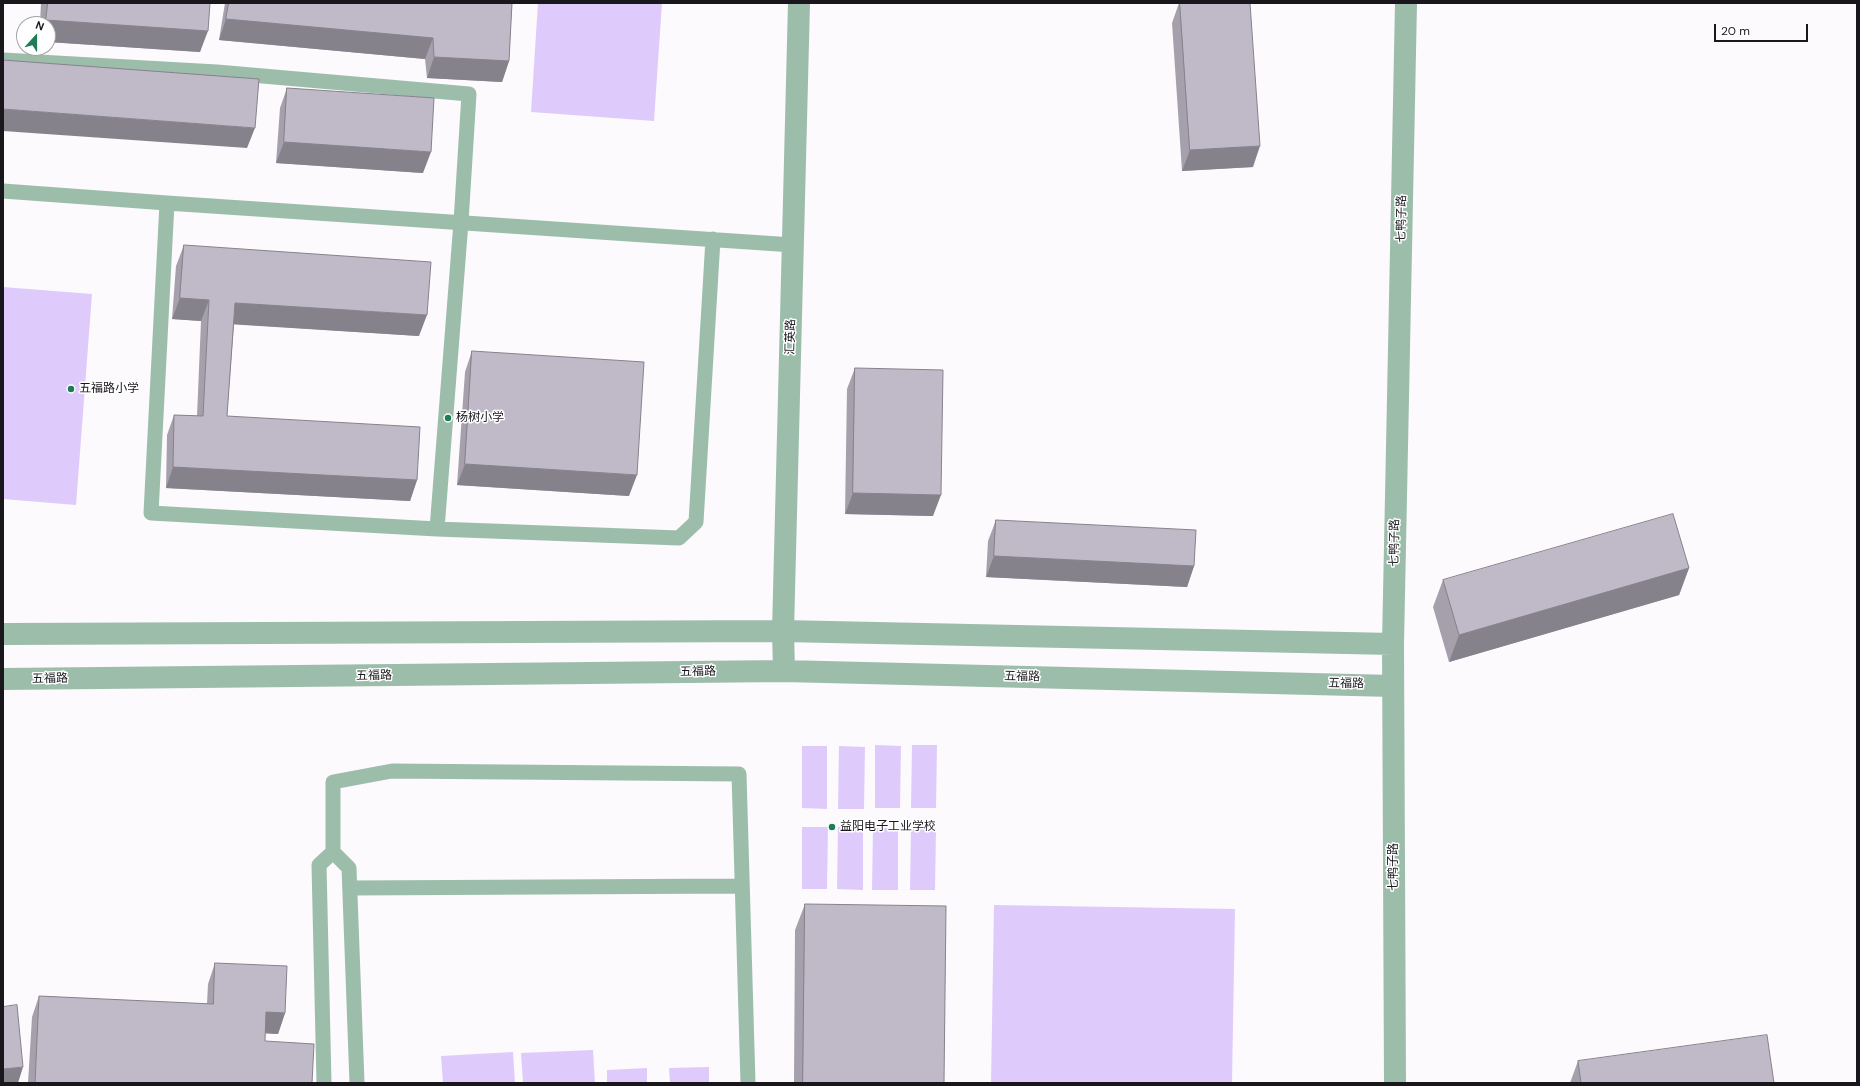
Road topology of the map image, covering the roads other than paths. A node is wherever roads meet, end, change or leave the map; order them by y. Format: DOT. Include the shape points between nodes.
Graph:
graph roads {
  1 [pos="799,3"];
  2 [pos="1406,3"];
  3 [pos="3,60"];
  4 [pos="3,191"];
  5 [pos="167,203"];
  6 [pos="461,222"];
  7 [pos="713,239"];
  8 [pos="793,245"];
  9 [pos="437,528"];
  10 [pos="783,631"];
  11 [pos="3,634"];
  12 [pos="1393,644"];
  13 [pos="784,671"];
  14 [pos="3,680"];
  15 [pos="1393,686"];
  16 [pos="332,852"];
  17 [pos="742,886"];
  18 [pos="350,888"];
  19 [pos="324,1083"];
  20 [pos="357,1083"];
  21 [pos="748,1083"];
  22 [pos="1395,1083"];
  1 -- 8 [label="street, 汇英路"];
  2 -- 12 [label="street, 七鸭子路"];
  3 -- 6 [label="lane" via="217,72 469,94"];
  4 -- 5 [label="lane"];
  5 -- 6 [label="lane"];
  5 -- 9 [label="lane" via="151,513"];
  6 -- 7 [label="lane"];
  6 -- 9 [label="lane"];
  7 -- 8 [label="lane"];
  7 -- 9 [label="lane" via="696,522 679,538"];
  8 -- 10 [label="street, 汇英路"];
  10 -- 11 [label="street"];
  10 -- 12 [label="street"];
  10 -- 13 [label="street, 汇英路"];
  12 -- 15 [label="street, 七鸭子路"];
  13 -- 14 [label="street, 五福路"];
  13 -- 15 [label="street, 五福路"];
  15 -- 22 [label="street, 七鸭子路"];
  16 -- 17 [label="lane" via="333,782 392,771 739,774"];
  16 -- 18 [label="lane" via="349,868"];
  16 -- 19 [label="lane" via="319,865"];
  17 -- 18 [label="lane"];
  17 -- 21 [label="lane"];
  18 -- 20 [label="lane"];
}
